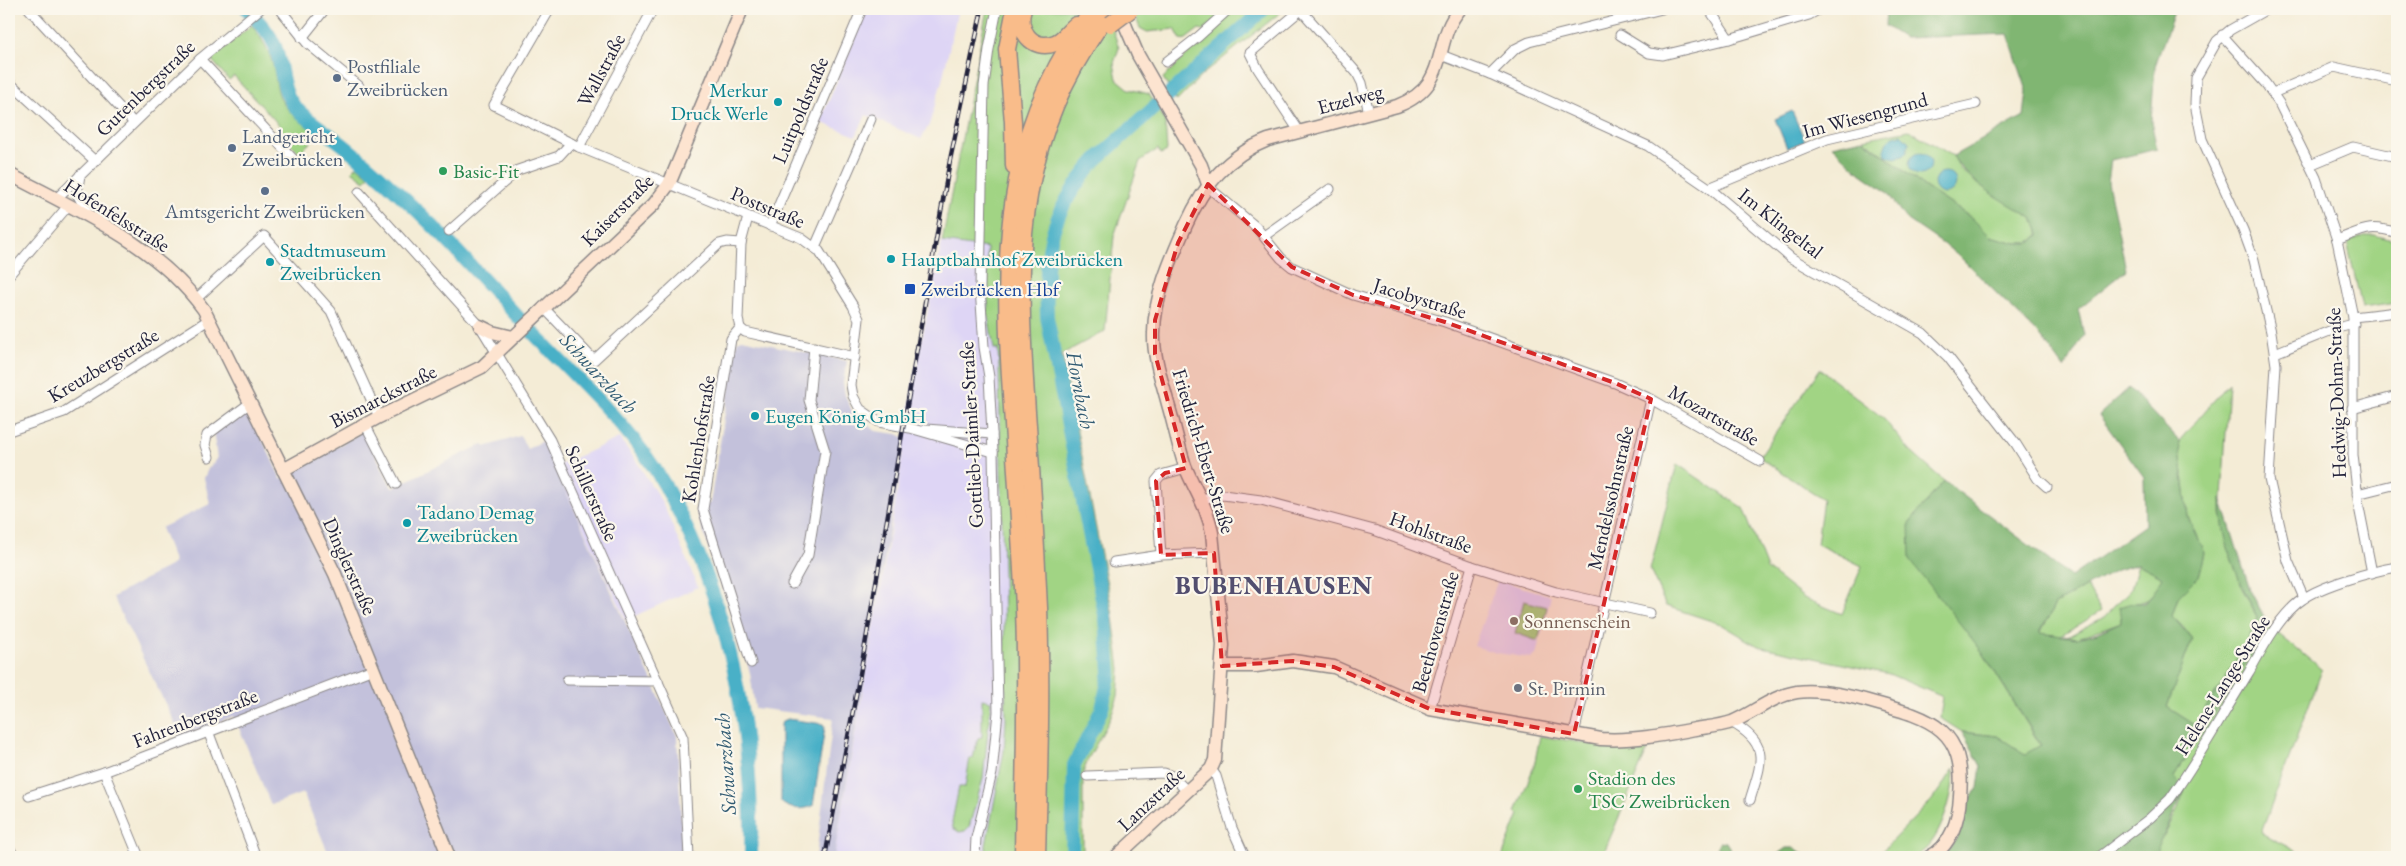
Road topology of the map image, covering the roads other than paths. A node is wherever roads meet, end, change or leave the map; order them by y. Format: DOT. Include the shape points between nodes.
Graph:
graph roads {
  1 [pos="29,9"];
  2 [pos="260,9"];
  3 [pos="280,9"];
  4 [pos="325,9"];
  5 [pos="550,9"];
  6 [pos="653,9"];
  7 [pos="742,9"];
  8 [pos="862,9"];
  9 [pos="997,9"];
  10 [pos="1015,9"];
  11 [pos="1023,9"];
  12 [pos="1131,9"];
  13 [pos="1229,9"];
  14 [pos="1301,9"];
  15 [pos="1460,9"];
  16 [pos="1662,9"];
  17 [pos="1709,9"];
  18 [pos="1820,9"];
  19 [pos="2267,9"];
  20 [pos="1105,14"];
  21 [pos="1620,35"];
  22 [pos="2222,35"];
  23 [pos="302,38"];
  24 [pos="1729,40"];
  25 [pos="1441,55"];
  26 [pos="200,58"];
  27 [pos="1166,62"];
  28 [pos="1490,74"];
  29 [pos="2397,80"];
  30 [pos="9,82"];
  31 [pos="359,86"];
  32 [pos="2273,93"];
  33 [pos="1976,104"];
  34 [pos="1369,113"];
  35 [pos="871,119"];
  36 [pos="134,122"];
  37 [pos="1299,131"];
  38 [pos="575,145"];
  39 [pos="2397,157"];
  40 [pos="94,160"];
  41 [pos="295,160"];
  42 [pos="2310,165"];
  43 [pos="9,174"];
  44 [pos="80,175"];
  45 [pos="669,184"];
  46 [pos="1208,184"];
  47 [pos="1015,186"];
  48 [pos="1709,188"];
  49 [pos="1330,189"];
  50 [pos="359,192"];
  51 [pos="56,200"];
  52 [pos="68,206"];
  53 [pos="748,217"];
  54 [pos="95,220"];
  55 [pos="770,226"];
  56 [pos="449,231"];
  57 [pos="2397,233"];
  58 [pos="1264,236"];
  59 [pos="2337,240"];
  60 [pos="741,243"];
  61 [pos="815,247"];
  62 [pos="9,275"];
  63 [pos="196,299"];
  64 [pos="543,308"];
  65 [pos="2397,312"];
  66 [pos="210,319"];
  67 [pos="2354,321"];
  68 [pos="480,326"];
  69 [pos="740,328"];
  70 [pos="514,336"];
  71 [pos="814,347"];
  72 [pos="497,353"];
  73 [pos="2275,353"];
  74 [pos="854,356"];
  75 [pos="2397,396"];
  76 [pos="1651,399"];
  77 [pos="250,403"];
  78 [pos="2352,408"];
  79 [pos="379,417"];
  80 [pos="365,424"];
  81 [pos="910,428"];
  82 [pos="9,431"];
  83 [pos="992,434"];
  84 [pos="993,452"];
  85 [pos="210,457"];
  86 [pos="1760,461"];
  87 [pos="1181,469"];
  88 [pos="282,470"];
  89 [pos="396,484"];
  90 [pos="2397,484"];
  91 [pos="2047,487"];
  92 [pos="2358,494"];
  93 [pos="1200,498"];
  94 [pos="1214,553"];
  95 [pos="1161,554"];
  96 [pos="1114,562"];
  97 [pos="1472,566"];
  98 [pos="2397,568"];
  99 [pos="2372,573"];
  100 [pos="792,584"];
  101 [pos="2304,598"];
  102 [pos="1603,604"];
  103 [pos="1650,613"];
  104 [pos="751,663"];
  105 [pos="1222,666"];
  106 [pos="374,669"];
  107 [pos="567,680"];
  108 [pos="658,681"];
  109 [pos="1430,708"];
  110 [pos="1731,722"];
  111 [pos="208,731"];
  112 [pos="1574,734"];
  113 [pos="1211,769"];
  114 [pos="104,772"];
  115 [pos="1087,776"];
  116 [pos="1186,791"];
  117 [pos="29,796"];
  118 [pos="1750,800"];
  119 [pos="9,847"];
  120 [pos="14,857"];
  121 [pos="139,857"];
  122 [pos="256,857"];
  123 [pos="449,857"];
  124 [pos="689,857"];
  125 [pos="975,857"];
  126 [pos="1023,857"];
  127 [pos="1037,857"];
  128 [pos="1116,857"];
  129 [pos="1245,857"];
  130 [pos="1929,857"];
  131 [pos="2100,857"];
  1 -- 36 [label="street"];
  2 -- 26 [label="street, Gutenbergstraße"];
  3 -- 23 [label="street"];
  4 -- 23 [label="street"];
  5 -- 38 [label="street, Poststraße" via="494,105"];
  6 -- 38 [label="street, Wallstraße"];
  7 -- 45 [label="street, Kaiserstraße"];
  8 -- 55 [label="street, Luitpoldstraße"];
  9 -- 83 [label="street, Gottlieb-Daimler-Straße" via="984,86 980,288"];
  10 -- 47 [label="highway" via="1007,57"];
  11 -- 20 [label="highway" via="1020,20 1024,33 1043,45 1056,43"];
  12 -- 20 [label="highway, bridge"];
  13 -- 27 [label="street"];
  14 -- 34 [label="street" via="1357,73"];
  14 -- 37 [label="street" via="1250,53"];
  15 -- 25 [label="street, Etzelweg" via="1452,20"];
  16 -- 28 [label="street" via="1529,42 1515,49"];
  17 -- 24 [label="street"];
  18 -- 24 [label="street"];
  19 -- 22 [label="street"];
  20 -- 46 [label="street" via="1131,40 1201,165"];
  20 -- 47 [label="highway" via="1058,66 1038,106"];
  20 -- 127 [label="highway" via="1058,96 1036,157 1021,257 1021,322 1039,610"];
  21 -- 24 [label="street" via="1656,55"];
  22 -- 32 [label="street, Hedwig-Dohm-Straße"];
  22 -- 73 [label="street" via="2196,78 2196,119 2254,260"];
  23 -- 31 [label="street"];
  25 -- 28 [label="street, Im Klingeltal"];
  25 -- 34 [label="street, Etzelweg" via="1434,76 1416,96 1397,106"];
  26 -- 36 [label="street, Gutenbergstraße"];
  26 -- 41 [label="street"];
  28 -- 48 [label="street, Im Klingeltal" via="1648,146"];
  29 -- 32 [label="street" via="2334,67"];
  30 -- 40 [label="street"];
  32 -- 42 [label="street, Hedwig-Dohm-Straße"];
  33 -- 48 [label="street, Im Wiesengrund" via="1827,139"];
  34 -- 37 [label="street, Etzelweg"];
  35 -- 61 [label="street"];
  36 -- 40 [label="street, Gutenbergstraße"];
  37 -- 46 [label="street, Etzelweg" via="1249,148 1224,166"];
  38 -- 45 [label="street, Poststraße"];
  38 -- 56 [label="street, Wallstraße" via="559,156 518,170"];
  39 -- 42 [label="street" via="2353,147"];
  40 -- 44 [label="street, Gutenbergstraße"];
  42 -- 59 [label="street, Hedwig-Dohm-Straße"];
  43 -- 51 [label="street, Hofenfelsstraße"];
  44 -- 51 [label="street, Gutenbergstraße"];
  44 -- 54 [label="street" via="78,199"];
  45 -- 53 [label="street, Poststraße"];
  45 -- 64 [label="street, Kaiserstraße" via="640,217"];
  46 -- 58 [label="street, Jacobystraße"];
  46 -- 87 [label="street, Friedrich-Ebert-Straße" via="1178,243 1161,292 1154,332 1155,354"];
  47 -- 126 [label="highway" via="1006,285 1024,611"];
  48 -- 91 [label="street, Im Klingeltal" via="1790,258 1930,338 1993,414"];
  49 -- 58 [label="street"];
  50 -- 68 [label="street, Schillerstraße"];
  51 -- 52 [label="street, Hofenfelsstraße"];
  52 -- 54 [label="street, Hofenfelsstraße"];
  52 -- 62 [label="street"];
  53 -- 55 [label="street, Poststraße"];
  53 -- 60 [label="street, Kohlenhofstraße"];
  54 -- 63 [label="street, Hofenfelsstraße" via="155,258"];
  55 -- 61 [label="street, Poststraße"];
  57 -- 59 [label="street" via="2378,227"];
  58 -- 76 [label="street, Jacobystraße" via="1292,267 1346,292 1444,322 1616,383"];
  59 -- 67 [label="street, Hedwig-Dohm-Straße"];
  60 -- 64 [label="street" via="719,244 594,360"];
  60 -- 69 [label="street, Kohlenhofstraße"];
  61 -- 74 [label="street, Poststraße" via="859,319"];
  63 -- 66 [label="street, Dinglerstraße"];
  63 -- 79 [label="street" via="264,236 331,310"];
  64 -- 70 [label="street, Kaiserstraße"];
  65 -- 67 [label="street"];
  66 -- 77 [label="street, Dinglerstraße"];
  66 -- 82 [label="street, Kreuzbergstraße" via="64,412"];
  67 -- 73 [label="street"];
  67 -- 78 [label="street, Hedwig-Dohm-Straße"];
  68 -- 70 [label="street"];
  68 -- 72 [label="street, Schillerstraße"];
  69 -- 71 [label="street" via="745,332"];
  69 -- 104 [label="street, Kohlenhofstraße" via="731,339 703,509"];
  70 -- 72 [label="street, Kaiserstraße"];
  71 -- 74 [label="street"];
  71 -- 100 [label="street" via="809,400 825,451 808,555"];
  72 -- 79 [label="street, Bismarckstraße" via="475,372"];
  72 -- 108 [label="street, Schillerstraße" via="550,440"];
  73 -- 101 [label="street" via="2269,479 2288,561"];
  74 -- 81 [label="street, Poststraße" via="851,390 860,409 878,422"];
  75 -- 78 [label="street"];
  76 -- 86 [label="street, Mozartstraße"];
  76 -- 102 [label="street, Mendelssohnstraße"];
  77 -- 85 [label="street" via="207,434 205,445"];
  77 -- 88 [label="street, Dinglerstraße"];
  78 -- 92 [label="street, Hedwig-Dohm-Straße"];
  79 -- 80 [label="street, Bismarckstraße"];
  80 -- 88 [label="street, Bismarckstraße"];
  80 -- 89 [label="street"];
  81 -- 83 [label="street, Poststraße"];
  81 -- 84 [label="street, Poststraße"];
  83 -- 84 [label="street, Gottlieb-Daimler-Straße"];
  84 -- 125 [label="street, Gottlieb-Daimler-Straße" via="998,712 992,773 976,838"];
  87 -- 93 [label="street, Friedrich-Ebert-Straße"];
  87 -- 95 [label="street" via="1159,476 1156,481"];
  88 -- 106 [label="street, Dinglerstraße" via="335,574"];
  90 -- 92 [label="street"];
  92 -- 99 [label="street, Hedwig-Dohm-Straße"];
  93 -- 94 [label="street, Friedrich-Ebert-Straße" via="1210,524"];
  93 -- 97 [label="street, Hohlstraße" via="1222,495 1261,500 1374,530"];
  94 -- 95 [label="street"];
  94 -- 105 [label="street, Friedrich-Ebert-Straße" via="1222,628"];
  95 -- 96 [label="street"];
  97 -- 102 [label="street, Hohlstraße"];
  97 -- 109 [label="street, Beethovenstraße"];
  98 -- 99 [label="street, Helene-Lange-Straße"];
  99 -- 101 [label="street, Helene-Lange-Straße"];
  101 -- 131 [label="street, Helene-Lange-Straße" via="2268,641 2170,798"];
  102 -- 103 [label="street, Hohlstraße"];
  102 -- 112 [label="street, Mendelssohnstraße"];
  105 -- 109 [label="street" via="1293,661 1334,667"];
  105 -- 113 [label="street, Friedrich-Ebert-Straße" via="1215,760"];
  106 -- 111 [label="street, Fahrenbergstraße"];
  106 -- 123 [label="street, Dinglerstraße"];
  107 -- 108 [label="street"];
  108 -- 124 [label="street, Schillerstraße" via="683,738"];
  109 -- 112 [label="street"];
  110 -- 112 [label="street" via="1624,740 1601,740"];
  110 -- 118 [label="street" via="1750,734 1760,749 1761,764"];
  110 -- 130 [label="street" via="1785,695 1809,692 1843,695 1926,719 1943,732 1959,757 1962,778 1956,820 1942,848"];
  111 -- 114 [label="street, Fahrenbergstraße"];
  111 -- 122 [label="street"];
  113 -- 116 [label="street, Lanzstraße"];
  113 -- 129 [label="street"];
  114 -- 117 [label="street, Fahrenbergstraße"];
  114 -- 121 [label="street"];
  115 -- 116 [label="street" via="1164,773 1172,776"];
  116 -- 128 [label="street, Lanzstraße"];
  119 -- 120 [label="street"];
}
